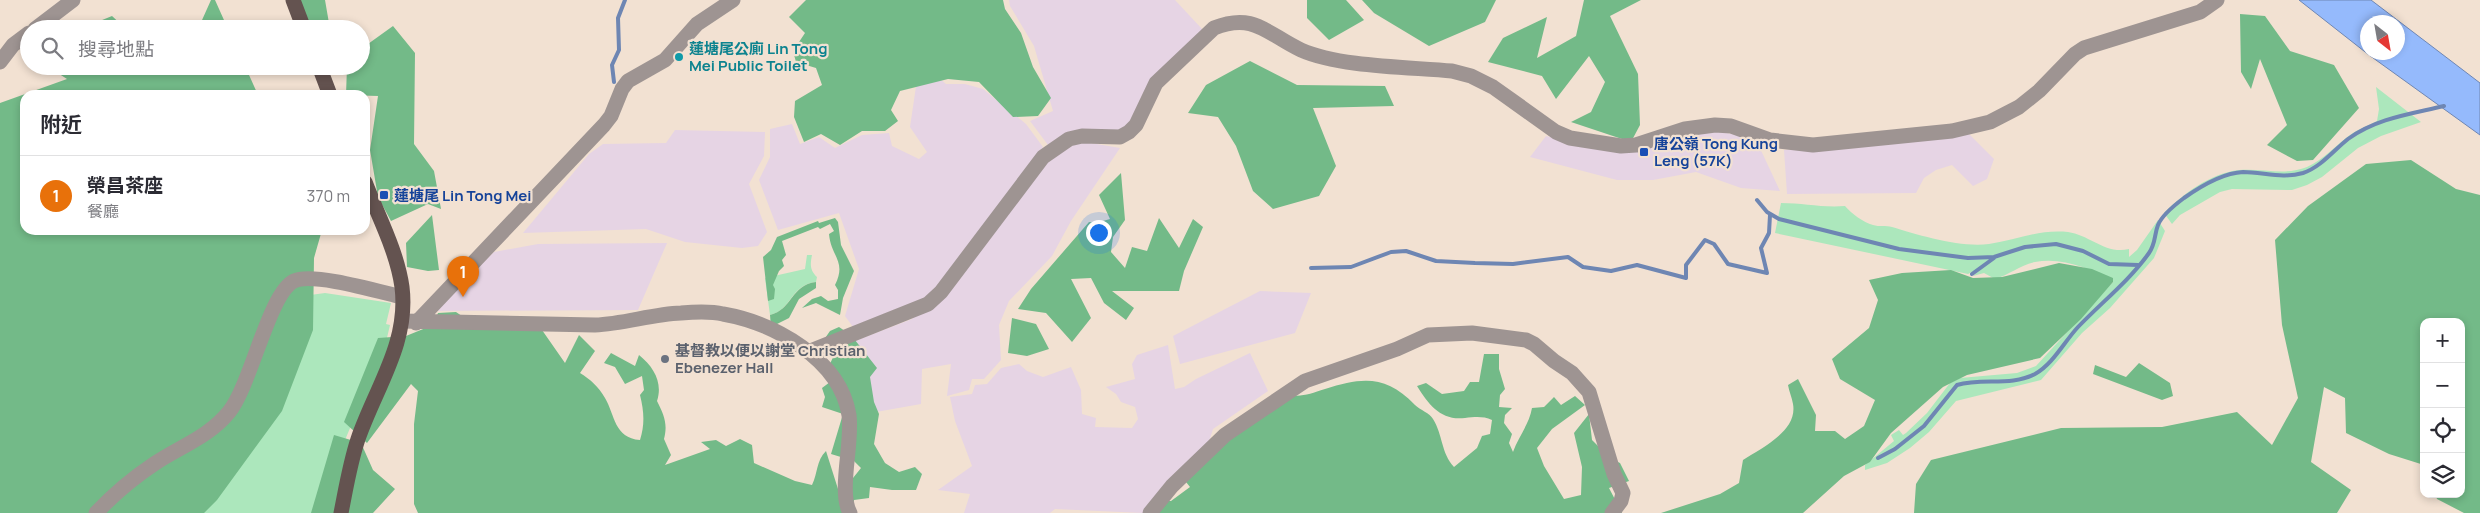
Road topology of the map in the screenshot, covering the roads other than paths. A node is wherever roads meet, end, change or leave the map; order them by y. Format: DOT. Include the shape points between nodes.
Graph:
graph roads {
  1 [pos="73,0"];
  2 [pos="293,0"];
  3 [pos="733,0"];
  4 [pos="2217,0"];
  5 [pos="47,20"];
  6 [pos="301,20"];
  7 [pos="20,40"];
  8 [pos="0,62"];
  9 [pos="322,75"];
  10 [pos="328,90"];
  11 [pos="370,195"];
  12 [pos="402,297"];
  13 [pos="409,322"];
  14 [pos="808,352"];
  15 [pos="96,513"];
  16 [pos="341,513"];
  17 [pos="850,513"];
  18 [pos="1150,513"];
  19 [pos="1612,513"];
  1 -- 5 [label="street"];
  2 -- 6 [label="main road"];
  3 -- 13 [label="street" via="697,24 665,60 628,81 604,125"];
  4 -- 14 [label="street" via="2200,12 2084,48 2032,97 1990,122 1952,131 1813,145 1770,140 1732,126 1715,124 1685,129 1636,145 1621,146 1570,138 1471,76 1452,71 1329,59 1302,50 1253,23 1224,24 1214,28 1156,83 1129,132 1120,137 1069,139 1047,153 928,304"];
  7 -- 8 [label="street"];
  9 -- 10 [label="main road"];
  11 -- 12 [label="main road" via="394,255"];
  12 -- 13 [label="main road"];
  12 -- 15 [label="street" via="313,278 292,282 276,306 246,383 229,412 205,434 155,464"];
  13 -- 14 [label="street" via="595,325 677,313 722,313 774,331"];
  13 -- 16 [label="main road" via="357,444"];
  14 -- 17 [label="street" via="832,377 846,404 850,442 845,498"];
  18 -- 19 [label="street" via="1172,486 1226,435 1305,381 1428,335 1449,333 1526,340 1583,384 1594,404 1614,474 1623,493 1621,502"];
}
